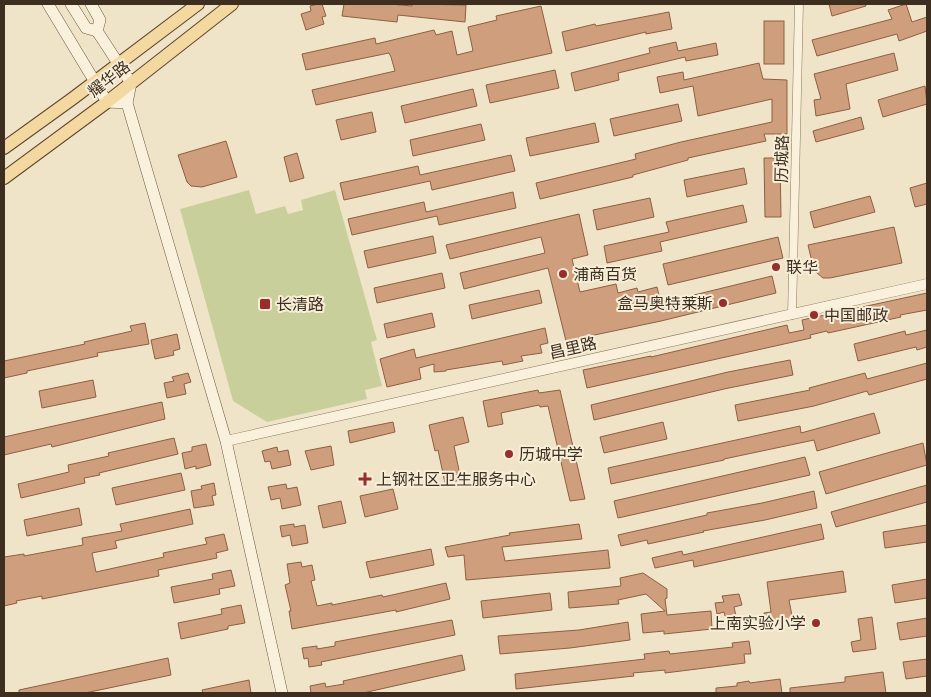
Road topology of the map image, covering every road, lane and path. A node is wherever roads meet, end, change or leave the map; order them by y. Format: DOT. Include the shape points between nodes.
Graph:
graph roads {
  1 [pos="48,4"];
  2 [pos="71,4"];
  3 [pos="90,4"];
  4 [pos="198,4"];
  5 [pos="232,4"];
  6 [pos="799,4"];
  7 [pos="97,31"];
  8 [pos="118,64"];
  9 [pos="95,81"];
  10 [pos="131,83"];
  11 [pos="107,102"];
  12 [pos="127,104"];
  13 [pos="4,148"];
  14 [pos="4,178"];
  15 [pos="927,284"];
  16 [pos="792,315"];
  17 [pos="226,441"];
  18 [pos="282,693"];
  1 -- 9 [label="main road"];
  2 -- 7 [label="main road" via="86,28"];
  3 -- 7 [label="main road" via="100,20"];
  4 -- 8 [label="main road, 耀华路"];
  5 -- 10 [label="main road, 耀华路"];
  6 -- 16 [label="street, 历城路"];
  7 -- 8 [label="main road"];
  8 -- 9 [label="main road, 耀华路"];
  8 -- 10 [label="main road"];
  9 -- 11 [label="main road"];
  9 -- 13 [label="main road, 耀华路"];
  10 -- 11 [label="main road, 耀华路"];
  10 -- 12 [label="main road"];
  11 -- 12 [label="main road"];
  11 -- 14 [label="main road, 耀华路"];
  12 -- 17 [label="main road"];
  15 -- 16 [label="street, 昌里路"];
  16 -- 17 [label="street, 昌里路"];
  17 -- 18 [label="main road"];
}
